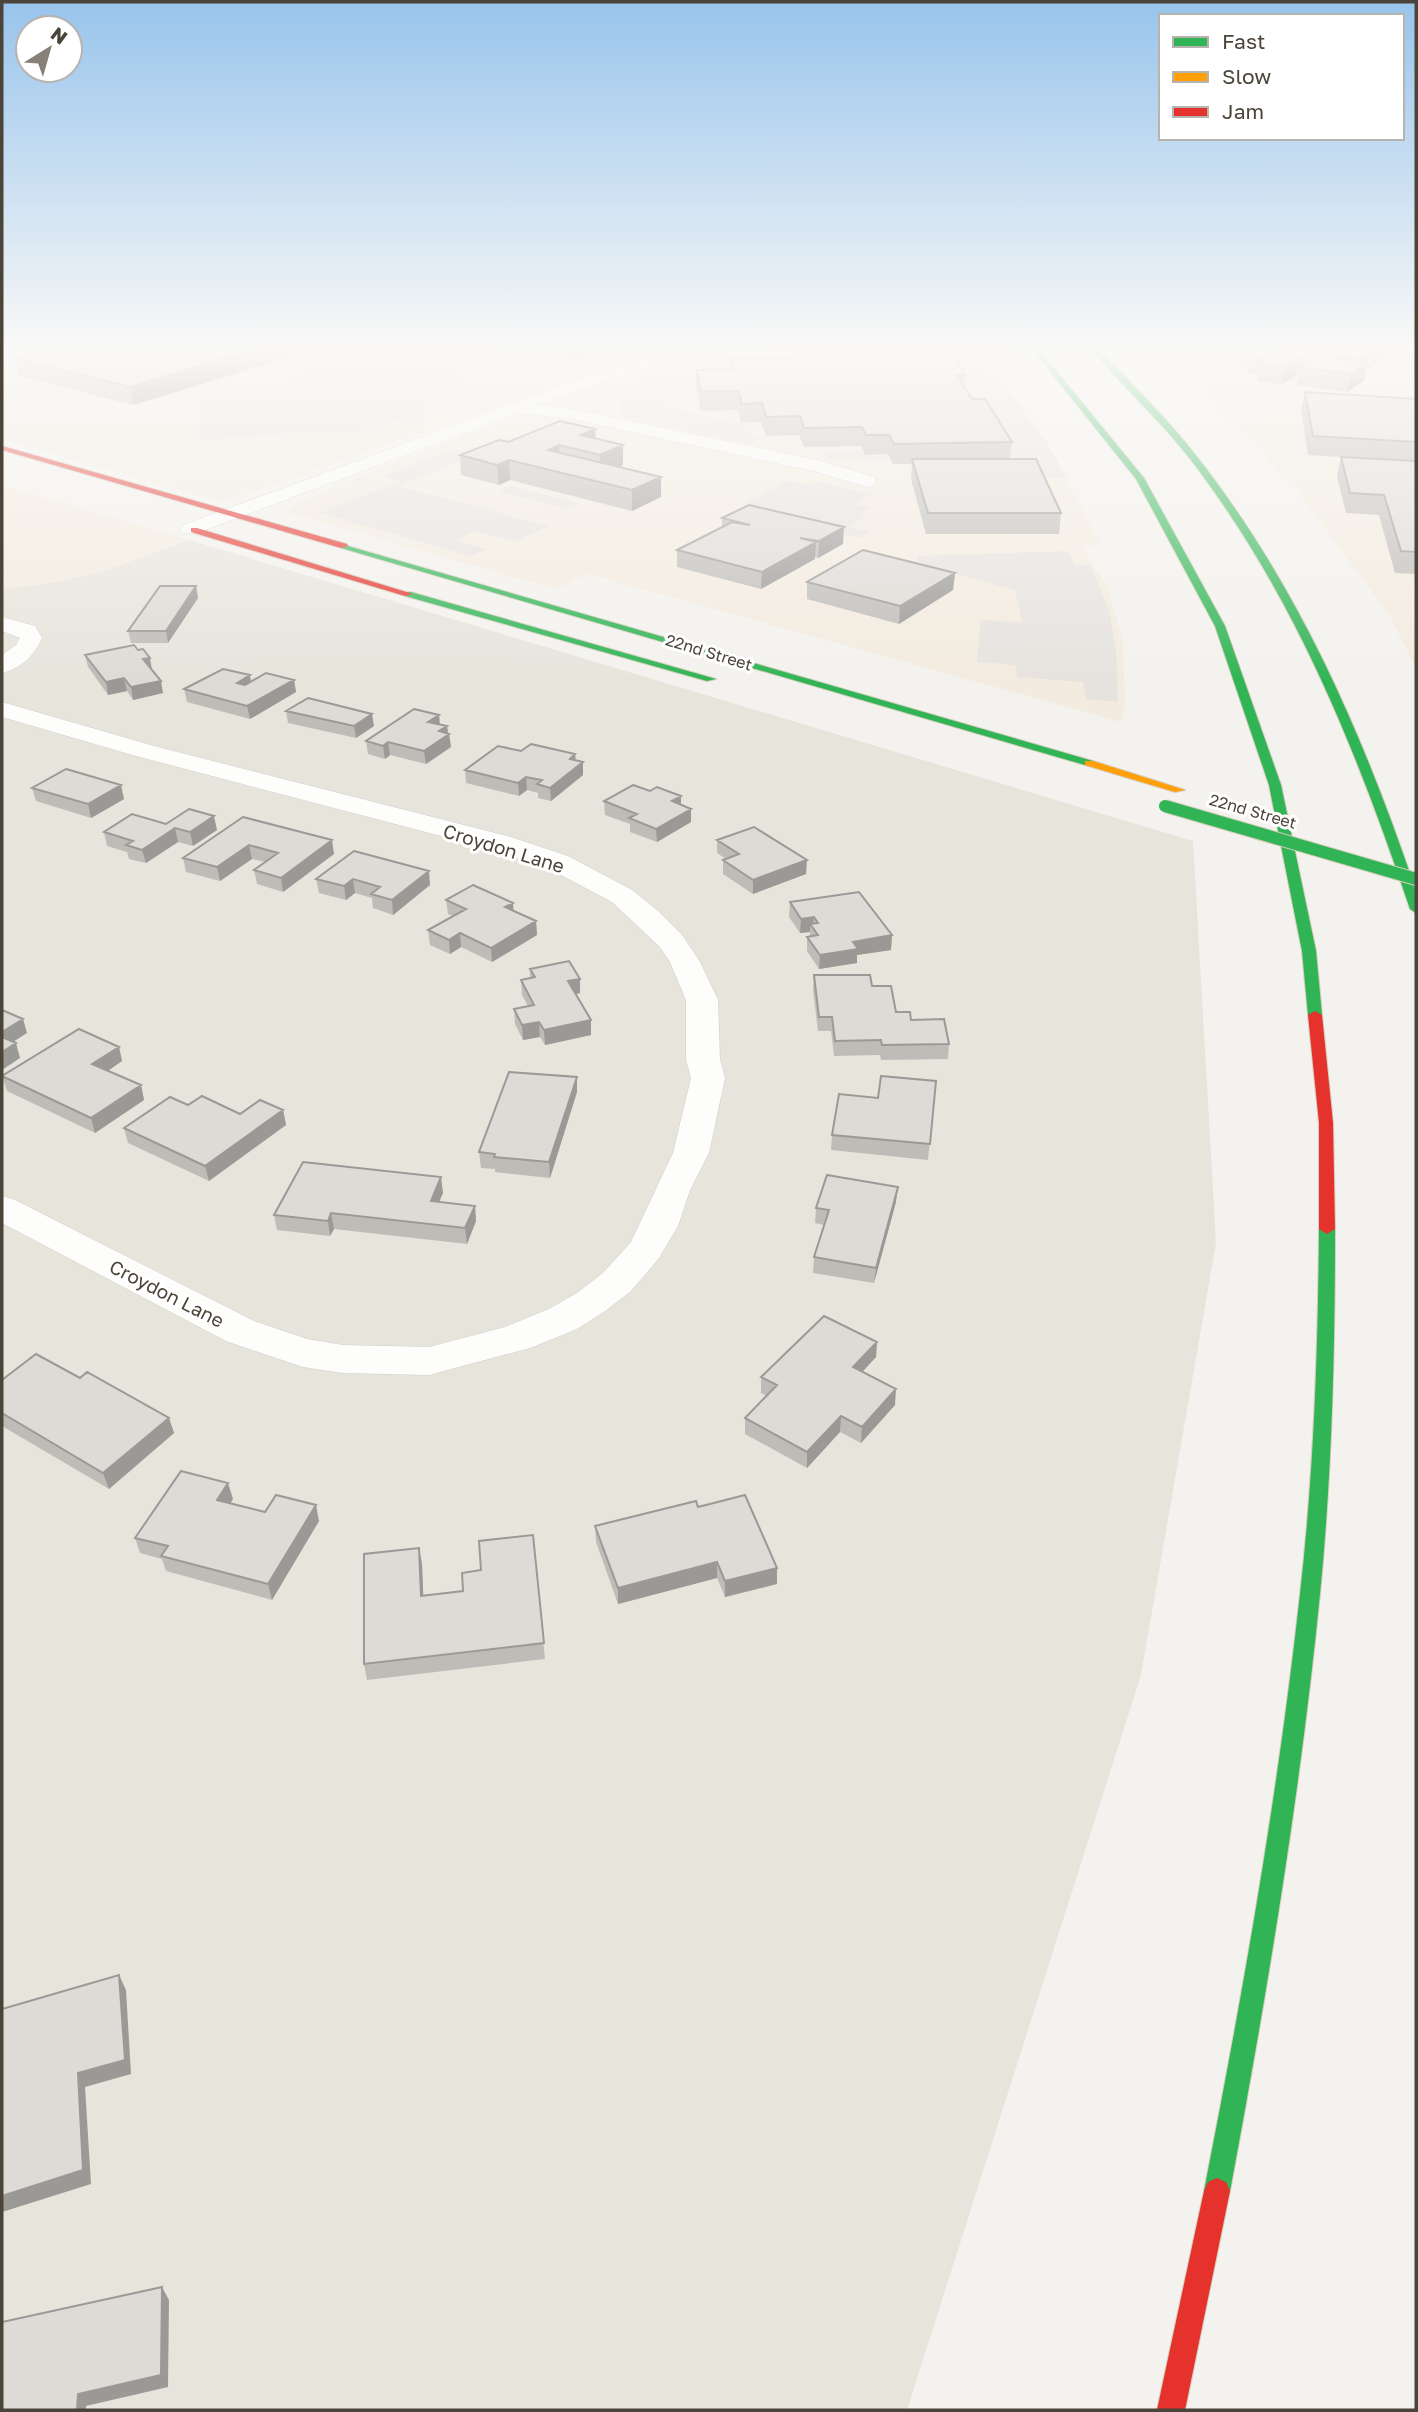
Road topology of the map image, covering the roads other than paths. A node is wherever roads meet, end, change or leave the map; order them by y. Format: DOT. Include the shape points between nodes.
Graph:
graph roads {
  1 [pos="38,458"];
  2 [pos="384,458"];
  3 [pos="773,458"];
  4 [pos="1124,458"];
  5 [pos="1194,458"];
  6 [pos="867,481"];
  7 [pos="232,515"];
  8 [pos="184,527"];
  9 [pos="2,624"];
  10 [pos="2,666"];
  11 [pos="729,684"];
  12 [pos="2,709"];
  13 [pos="1185,792"];
  14 [pos="1158,804"];
  15 [pos="1258,813"];
  16 [pos="1297,824"];
  17 [pos="1377,847"];
  18 [pos="1416,858"];
  19 [pos="1416,879"];
  20 [pos="1416,909"];
  21 [pos="2,1208"];
  22 [pos="1171,2410"];
  1 -- 7 [label="main road, 22nd Street"];
  2 -- 7 [label="street"];
  3 -- 6 [label="street"];
  4 -- 22 [label="main road" via="1206,599 1245,688 1268,757 1295,868 1315,1005 1329,1242 1316,1519 1280,1842 1247,2043"];
  5 -- 20 [label="main road" via="1279,584 1336,690 1363,753"];
  7 -- 8 [label="street"];
  7 -- 13 [label="main road, 22nd Street"];
  8 -- 11 [label="main road, 22nd Street"];
  9 -- 10 [label="street" via="27,631 32,638 26,649"];
  12 -- 21 [label="street, Croydon Lane" via="501,843 583,873 648,917 685,962 702,1000 703,1059 708,1078 691,1153 659,1226 631,1268 563,1319 516,1338 429,1361 343,1359 275,1346"];
  14 -- 19 [label="main road, 22nd Street, bridge"];
  15 -- 16 [label="main road, 22nd Street"];
  17 -- 18 [label="main road"];
}
